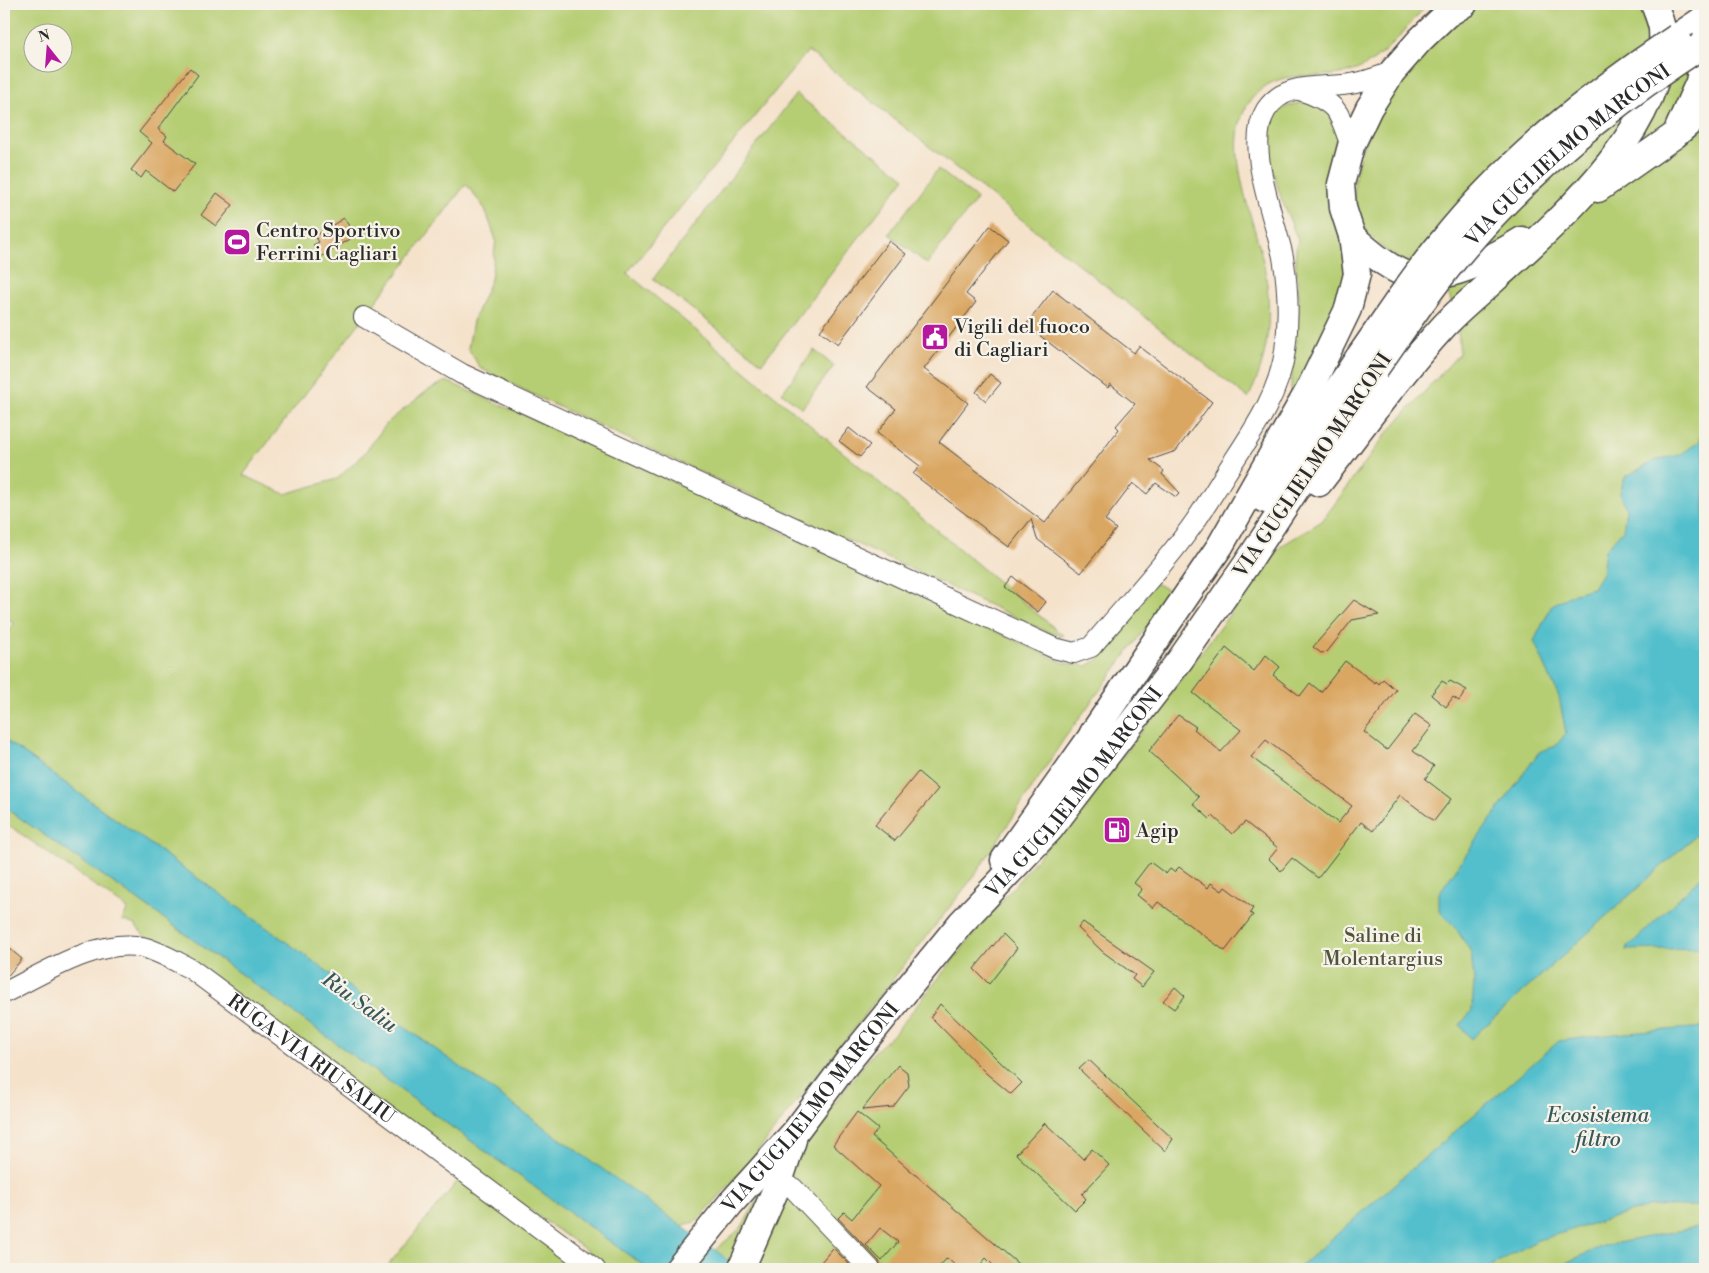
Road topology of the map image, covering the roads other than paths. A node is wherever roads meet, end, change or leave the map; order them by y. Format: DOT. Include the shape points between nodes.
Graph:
graph roads {
  1 [pos="1654,4"];
  2 [pos="1454,8"];
  3 [pos="1705,18"];
  4 [pos="1697,44"];
  5 [pos="1392,72"];
  6 [pos="1296,89"];
  7 [pos="1705,110"];
  8 [pos="1675,135"];
  9 [pos="1351,146"];
  10 [pos="1564,213"];
  11 [pos="1352,236"];
  12 [pos="364,317"];
  13 [pos="1367,363"];
  14 [pos="1180,660"];
  15 [pos="1093,733"];
  16 [pos="961,923"];
  17 [pos="4,993"];
  18 [pos="795,1132"];
  19 [pos="779,1182"];
  20 [pos="746,1258"];
  21 [pos="594,1269"];
  22 [pos="678,1269"];
  23 [pos="870,1269"];
  1 -- 10 [label="main road" via="1662,27 1661,61 1648,100 1608,164"];
  2 -- 5 [label="main road"];
  3 -- 4 [label="main road, VIA GUGLIELMO MARCONI"];
  4 -- 8 [label="main road" via="1699,82"];
  4 -- 13 [label="main road, VIA GUGLIELMO MARCONI, bridge" via="1583,102 1518,159 1441,242"];
  5 -- 6 [label="street" via="1355,84"];
  5 -- 9 [label="main road" via="1369,108"];
  6 -- 9 [label="street" via="1331,104 1340,115"];
  6 -- 12 [label="street" via="1274,99 1260,124 1258,143 1283,258 1287,297 1285,350 1278,382 1263,417 1194,524 1091,647 1074,653 1054,648 462,374"];
  7 -- 8 [label="main road"];
  8 -- 10 [label="main road"];
  9 -- 11 [label="main road" via="1341,184 1343,208"];
  10 -- 11 [label="main road" via="1501,253 1464,271 1423,279 1393,268 1373,256"];
  10 -- 14 [label="main road" via="1446,324 1424,349"];
  11 -- 15 [label="main road" via="1357,274 1348,309 1309,390 1220,546"];
  13 -- 14 [label="main road, VIA GUGLIELMO MARCONI" via="1246,565"];
  13 -- 15 [label="main road, VIA GUGLIELMO MARCONI" via="1186,614"];
  14 -- 16 [label="main road, VIA GUGLIELMO MARCONI" via="1050,829"];
  15 -- 16 [label="main road, VIA GUGLIELMO MARCONI"];
  16 -- 18 [label="main road, VIA GUGLIELMO MARCONI"];
  17 -- 21 [label="street, RUGA-VIA RIU SALIU" via="92,952 141,947 164,955 191,969"];
  18 -- 19 [label="main road"];
  18 -- 22 [label="main road, VIA GUGLIELMO MARCONI" via="731,1203"];
  19 -- 20 [label="main road"];
  19 -- 23 [label="street" via="793,1188"];
}
